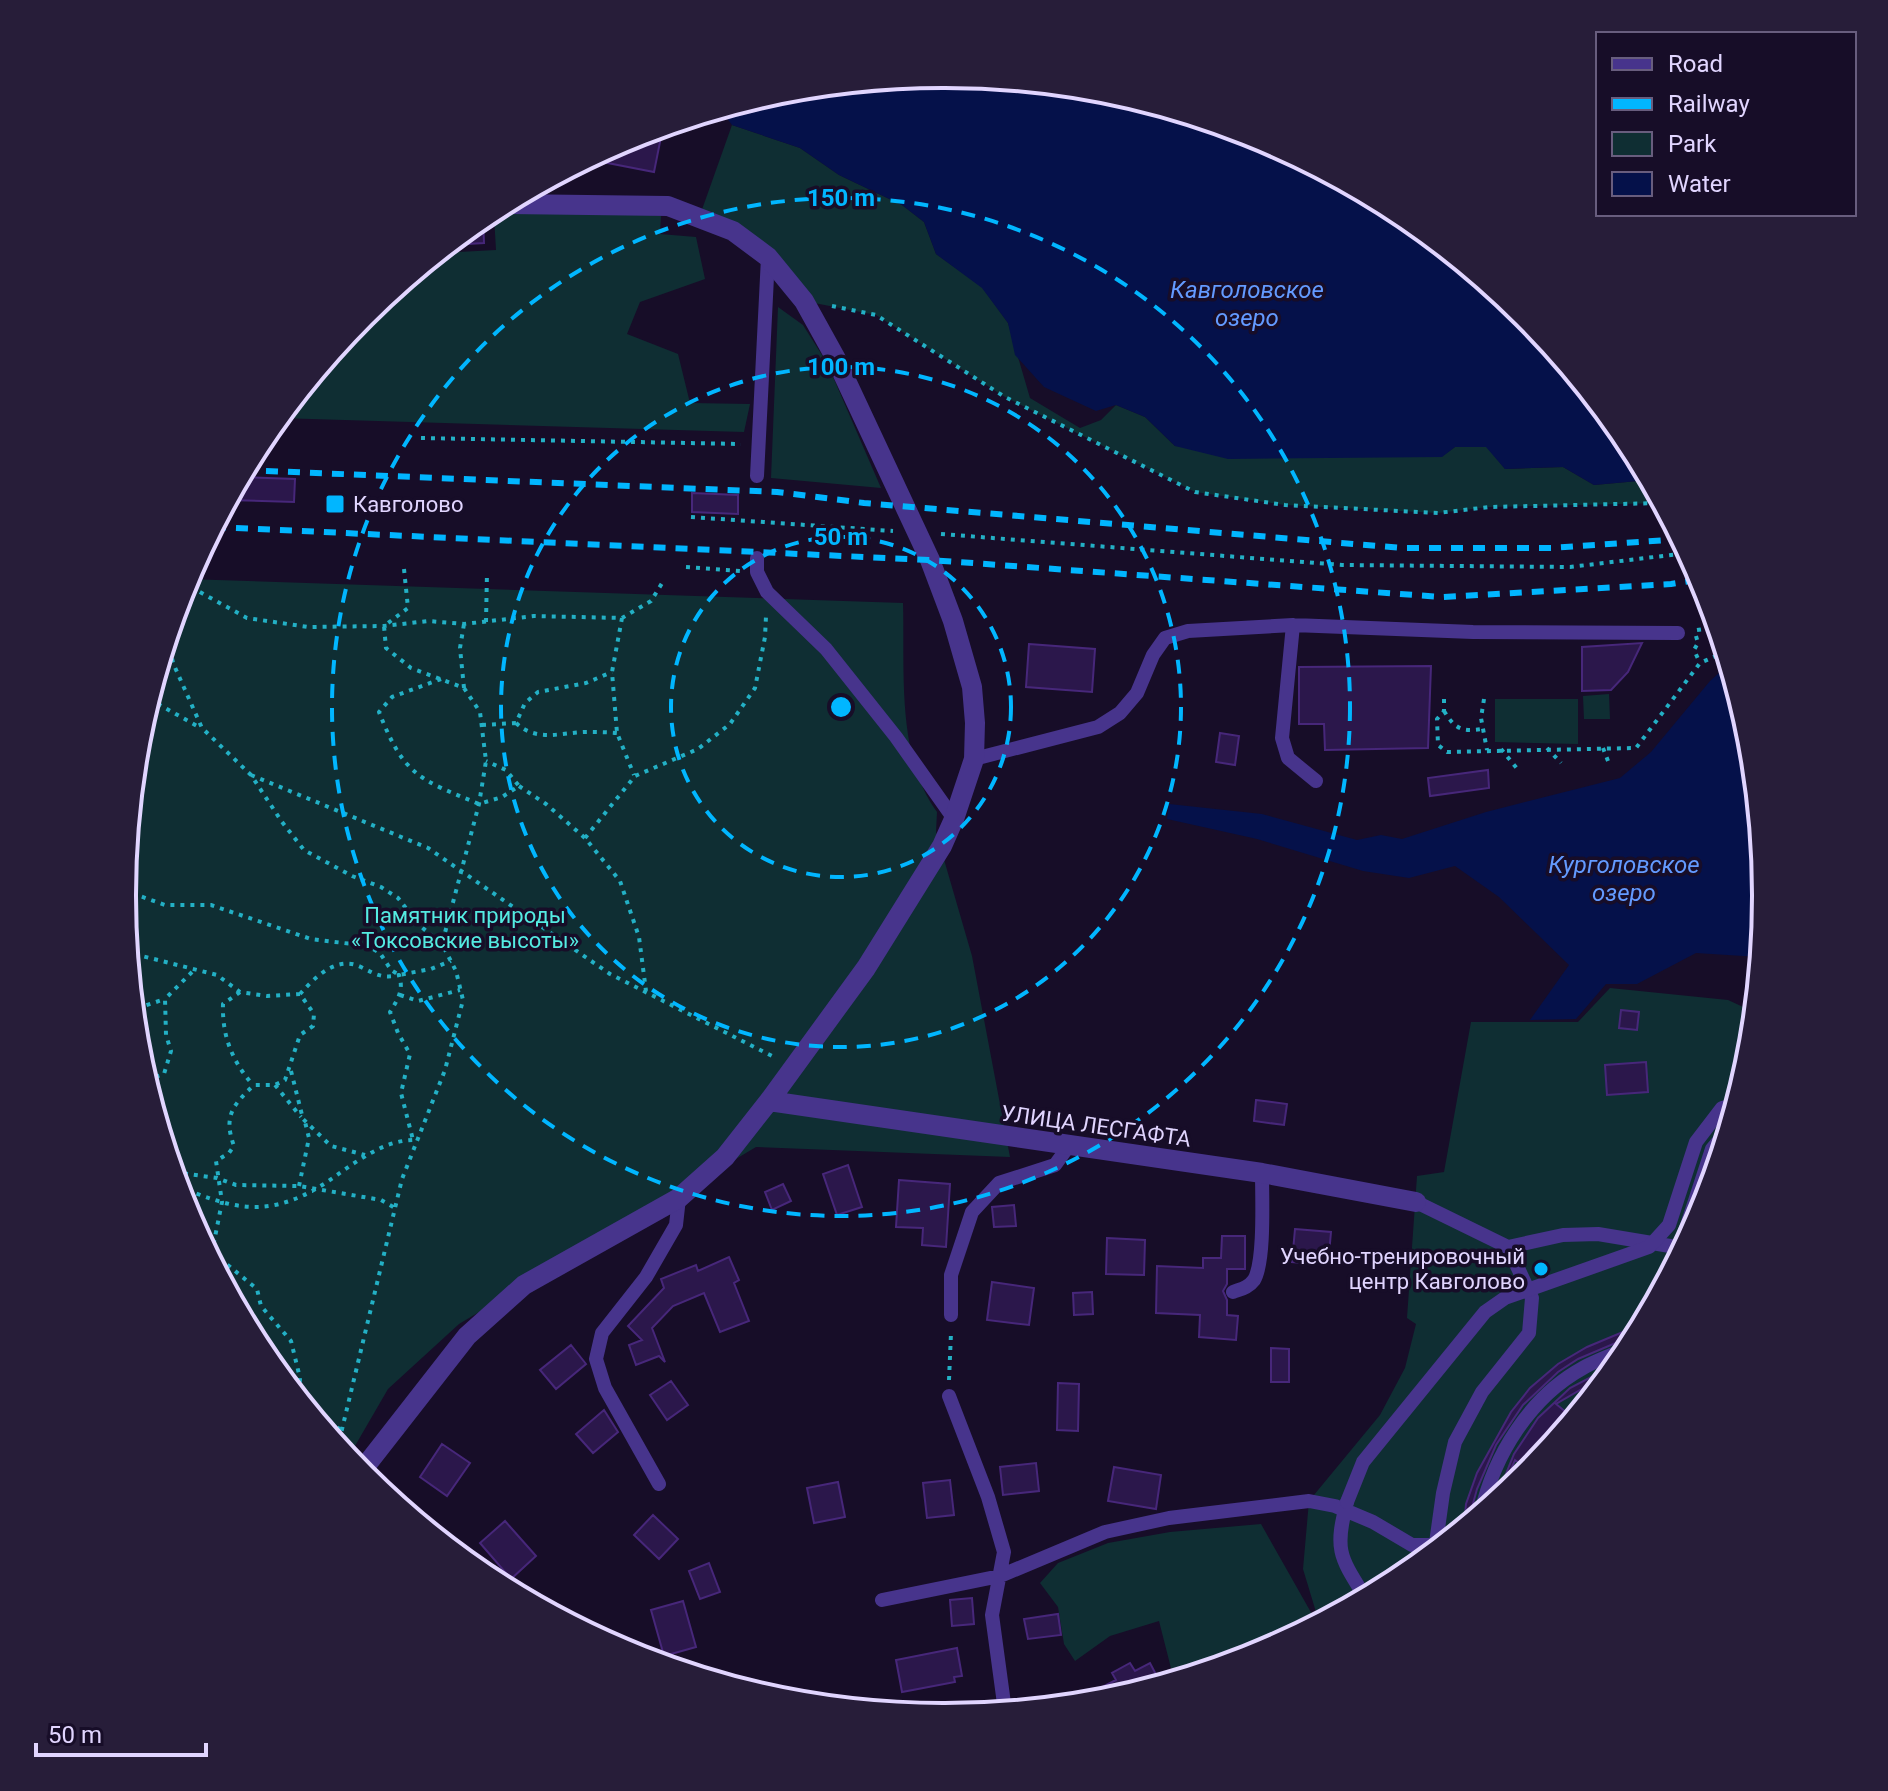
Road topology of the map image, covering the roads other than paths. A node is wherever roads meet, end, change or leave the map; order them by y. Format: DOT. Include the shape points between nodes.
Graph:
graph roads {
  1 [pos="527,204"];
  2 [pos="768,257"];
  3 [pos="757,476"];
  4 [pos="757,565"];
  5 [pos="1293,625"];
  6 [pos="1678,633"];
  7 [pos="974,759"];
  8 [pos="1316,781"];
  9 [pos="954,819"];
  10 [pos="769,1101"];
  11 [pos="1723,1108"];
  12 [pos="1068,1147"];
  13 [pos="1262,1173"];
  14 [pos="679,1198"];
  15 [pos="1416,1202"];
  16 [pos="1671,1246"];
  17 [pos="1508,1247"];
  18 [pos="1233,1292"];
  19 [pos="951,1315"];
  20 [pos="1605,1358"];
  21 [pos="949,1396"];
  22 [pos="369,1462"];
  23 [pos="659,1484"];
  24 [pos="1487,1492"];
  25 [pos="1437,1535"];
  26 [pos="1422,1546"];
  27 [pos="1000,1576"];
  28 [pos="1359,1588"];
  29 [pos="882,1600"];
  30 [pos="1004,1700"];
  1 -- 2 [label="street" via="668,206 733,231"];
  2 -- 3 [label="lane"];
  2 -- 7 [label="street" via="804,301 835,357 930,560 972,687"];
  4 -- 9 [label="lane" via="767,592 826,649"];
  5 -- 6 [label="lane"];
  5 -- 7 [label="lane" via="1188,631 1165,638 1137,693 1098,727"];
  5 -- 8 [label="lane" via="1282,738 1288,758"];
  7 -- 9 [label="street"];
  9 -- 10 [label="street" via="866,968"];
  10 -- 12 [label="street, УЛИЦА ЛЕСГАФТА"];
  10 -- 14 [label="street" via="725,1157"];
  11 -- 28 [label="lane, bridge" via="1696,1142 1669,1225 1649,1247 1505,1298 1485,1312 1363,1462 1340,1528 1342,1559"];
  12 -- 13 [label="street, УЛИЦА ЛЕСГАФТА"];
  12 -- 19 [label="lane" via="1055,1165 999,1183 972,1212 951,1275"];
  13 -- 15 [label="street, УЛИЦА ЛЕСГАФТА"];
  13 -- 18 [label="lane" via="1256,1277 1247,1288"];
  14 -- 22 [label="street" via="524,1285 467,1336"];
  14 -- 23 [label="lane" via="676,1225 646,1277 602,1333 596,1359 605,1388"];
  15 -- 17 [label="lane"];
  16 -- 17 [label="lane" via="1598,1234 1563,1235"];
  17 -- 25 [label="lane" via="1532,1298 1529,1333 1482,1392 1455,1442"];
  20 -- 24 [label="lane" via="1553,1389 1529,1414 1494,1470"];
  21 -- 27 [label="lane" via="1004,1552"];
  26 -- 27 [label="lane" via="1335,1506 1309,1501 1169,1518 1105,1532"];
  27 -- 29 [label="lane"];
  27 -- 30 [label="lane" via="992,1615"];
}
